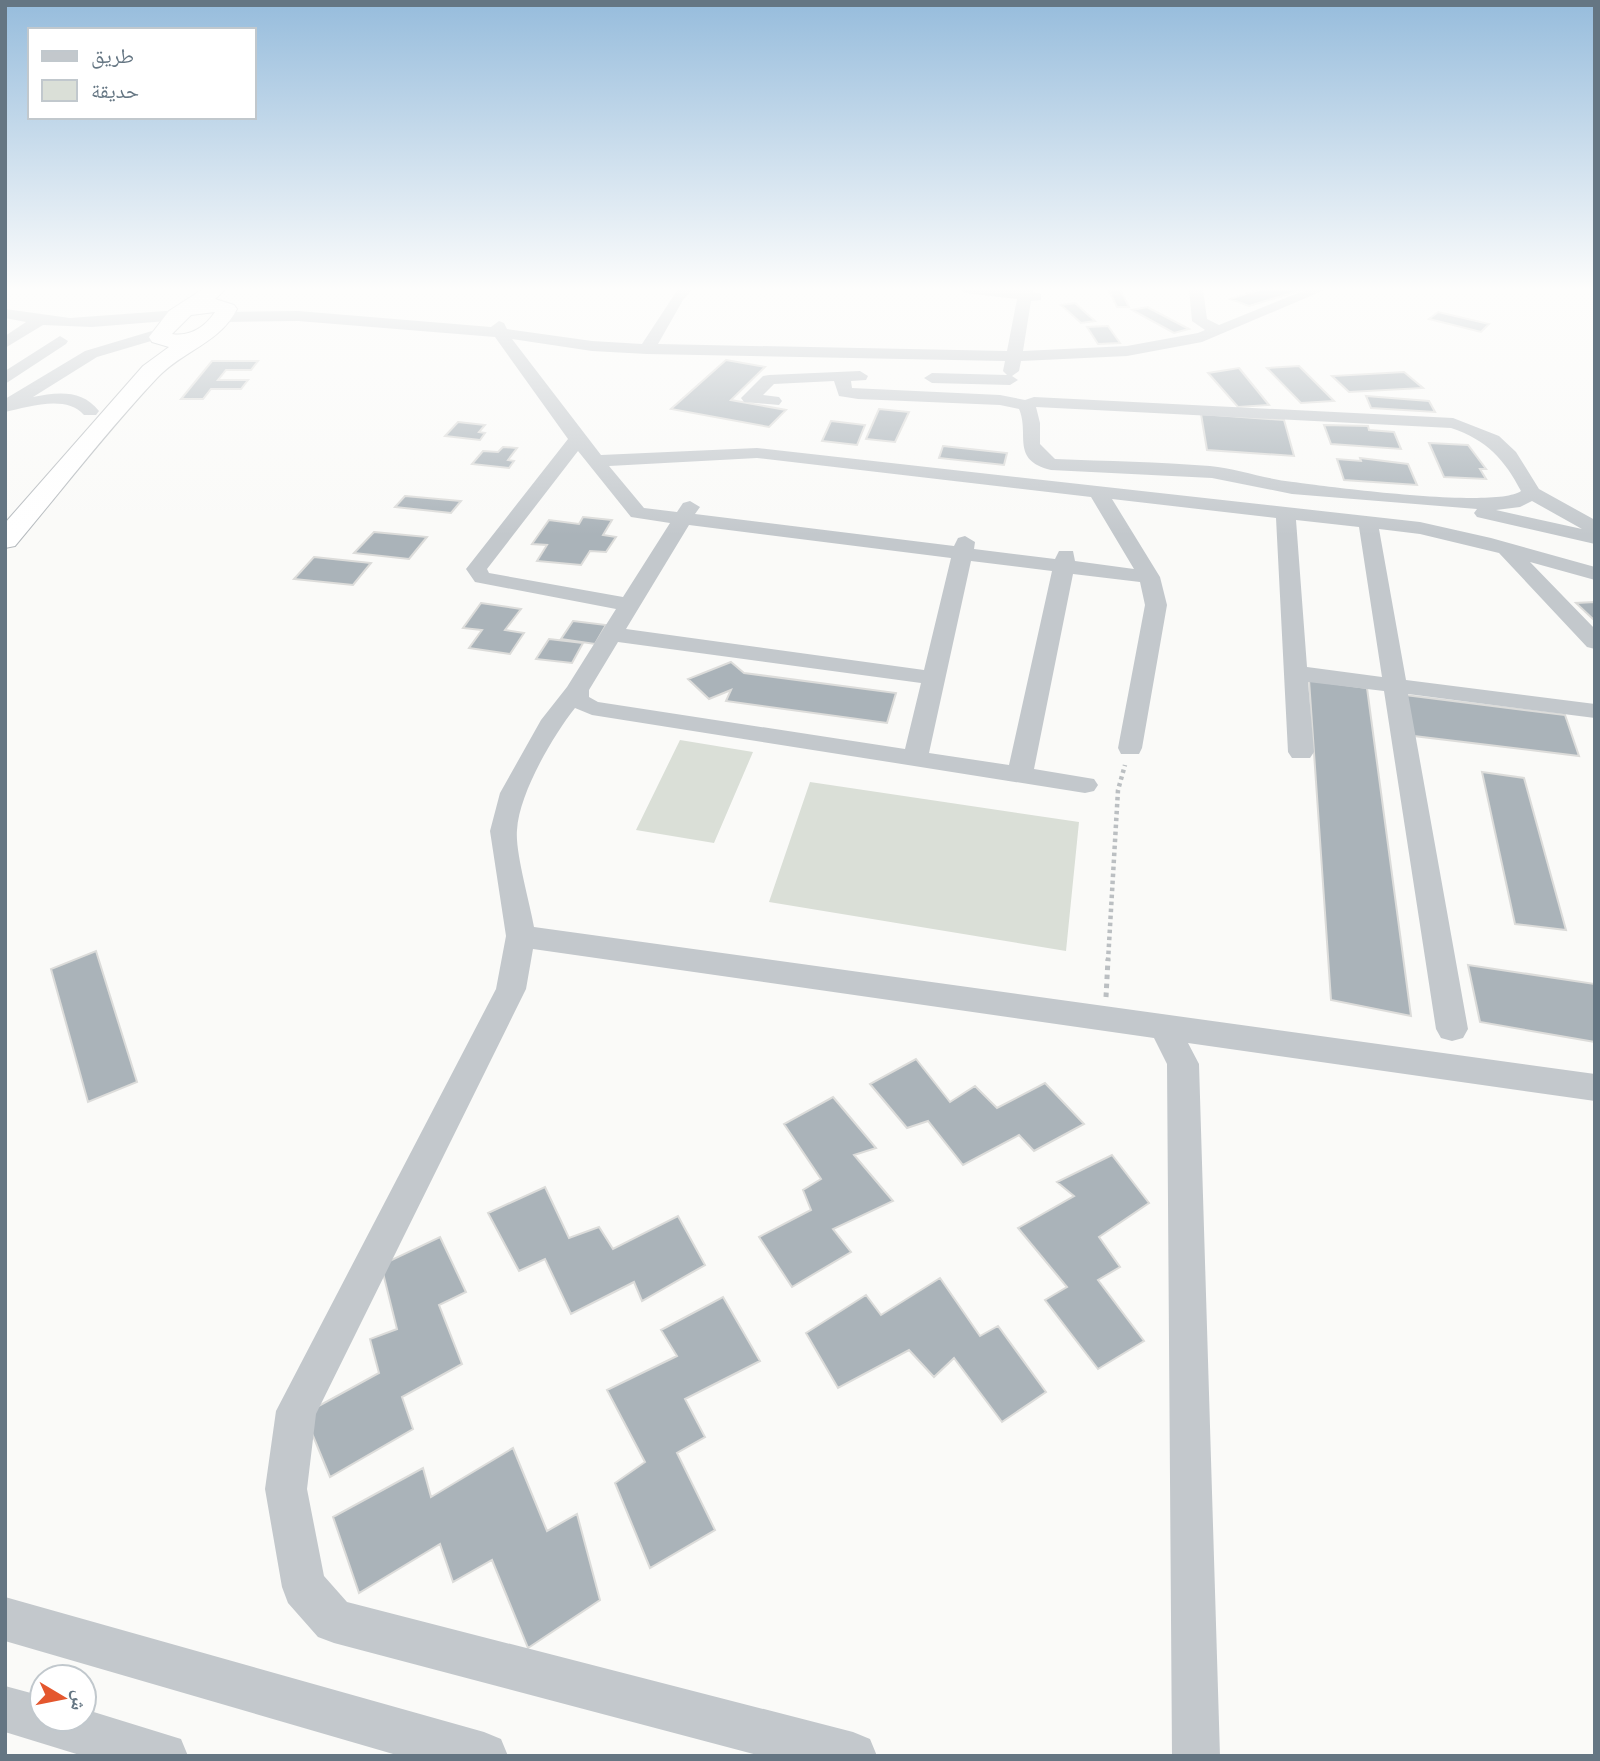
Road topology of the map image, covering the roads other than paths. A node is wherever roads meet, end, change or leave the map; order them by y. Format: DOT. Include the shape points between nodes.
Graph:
graph roads {
  1 [pos="64,371"];
  2 [pos="127,371"];
  3 [pos="153,371"];
  4 [pos="532,371"];
  5 [pos="535,371"];
  6 [pos="1012,371"];
  7 [pos="1026,371"];
  8 [pos="841,376"];
  9 [pos="880,377"];
  10 [pos="919,378"];
  11 [pos="1010,380"];
  12 [pos="773,401"];
  13 [pos="1025,403"];
  14 [pos="5,408"];
  15 [pos="90,411"];
  16 [pos="578,439"];
  17 [pos="608,464"];
  18 [pos="1531,493"];
  19 [pos="1100,497"];
  20 [pos="1434,502"];
  21 [pos="5,507"];
  22 [pos="645,508"];
  23 [pos="1287,518"];
  24 [pos="1368,523"];
  25 [pos="680,525"];
  26 [pos="1595,528"];
  27 [pos="1595,538"];
  28 [pos="5,540"];
  29 [pos="963,548"];
  30 [pos="1505,548"];
  31 [pos="1065,561"];
  32 [pos="1146,571"];
  33 [pos="1595,574"];
  34 [pos="621,620"];
  35 [pos="1595,642"];
  36 [pos="1296,673"];
  37 [pos="933,678"];
  38 [pos="1395,685"];
  39 [pos="577,690"];
  40 [pos="1595,711"];
  41 [pos="1130,748"];
  42 [pos="1301,752"];
  43 [pos="915,759"];
  44 [pos="1020,775"];
  45 [pos="1085,785"];
  46 [pos="521,936"];
  47 [pos="1164,1027"];
  48 [pos="1452,1029"];
  49 [pos="1595,1088"];
  50 [pos="5,1619"];
  51 [pos="5,1709"];
  52 [pos="164,1756"];
  53 [pos="484,1756"];
  54 [pos="853,1756"];
  55 [pos="1196,1756"];
  1 -- 14 [label="street"];
  2 -- 15 [label="highway"];
  3 -- 28 [label="highway"];
  4 -- 16 [label="street"];
  5 -- 17 [label="street"];
  6 -- 11 [label="street"];
  7 -- 13 [label="street" via="1029,399"];
  8 -- 9 [label="street"];
  8 -- 12 [label="street" via="769,380 750,397"];
  8 -- 13 [label="street" via="845,392"];
  10 -- 11 [label="street"];
  11 -- 13 [label="street" via="1011,396"];
  13 -- 18 [label="street" via="1453,423 1502,444"];
  13 -- 20 [label="street" via="1030,412 1029,448 1051,464 1212,472 1292,488"];
  14 -- 15 [label="street" via="73,398"];
  15 -- 21 [label="highway"];
  16 -- 17 [label="street"];
  16 -- 34 [label="street" via="476,569 482,578"];
  17 -- 19 [label="street" via="749,460"];
  17 -- 22 [label="street"];
  18 -- 20 [label="street" via="1520,501 1494,504"];
  18 -- 26 [label="street"];
  19 -- 23 [label="street"];
  19 -- 32 [label="street"];
  20 -- 27 [label="street"];
  22 -- 25 [label="street"];
  22 -- 25 [label="street"];
  23 -- 24 [label="street"];
  23 -- 36 [label="street"];
  24 -- 30 [label="street" via="1420,528"];
  24 -- 38 [label="street"];
  25 -- 29 [label="street"];
  25 -- 34 [label="street"];
  29 -- 31 [label="street"];
  29 -- 37 [label="street"];
  30 -- 33 [label="street"];
  30 -- 35 [label="street"];
  31 -- 32 [label="street"];
  31 -- 44 [label="street"];
  32 -- 41 [label="street" via="1156,605"];
  34 -- 37 [label="street"];
  34 -- 39 [label="street"];
  36 -- 38 [label="street"];
  36 -- 42 [label="street"];
  37 -- 43 [label="street"];
  38 -- 40 [label="street"];
  38 -- 48 [label="street"];
  39 -- 43 [label="street" via="577,700 592,708"];
  39 -- 46 [label="street" via="553,720 513,793 503,831"];
  43 -- 44 [label="street"];
  44 -- 45 [label="street"];
  46 -- 47 [label="street"];
  46 -- 54 [label="street" via="511,989 296,1411 286,1489 304,1587 334,1621"];
  47 -- 49 [label="street"];
  47 -- 55 [label="street" via="1183,1064"];
  50 -- 53 [label="street"];
  51 -- 52 [label="street"];
}
